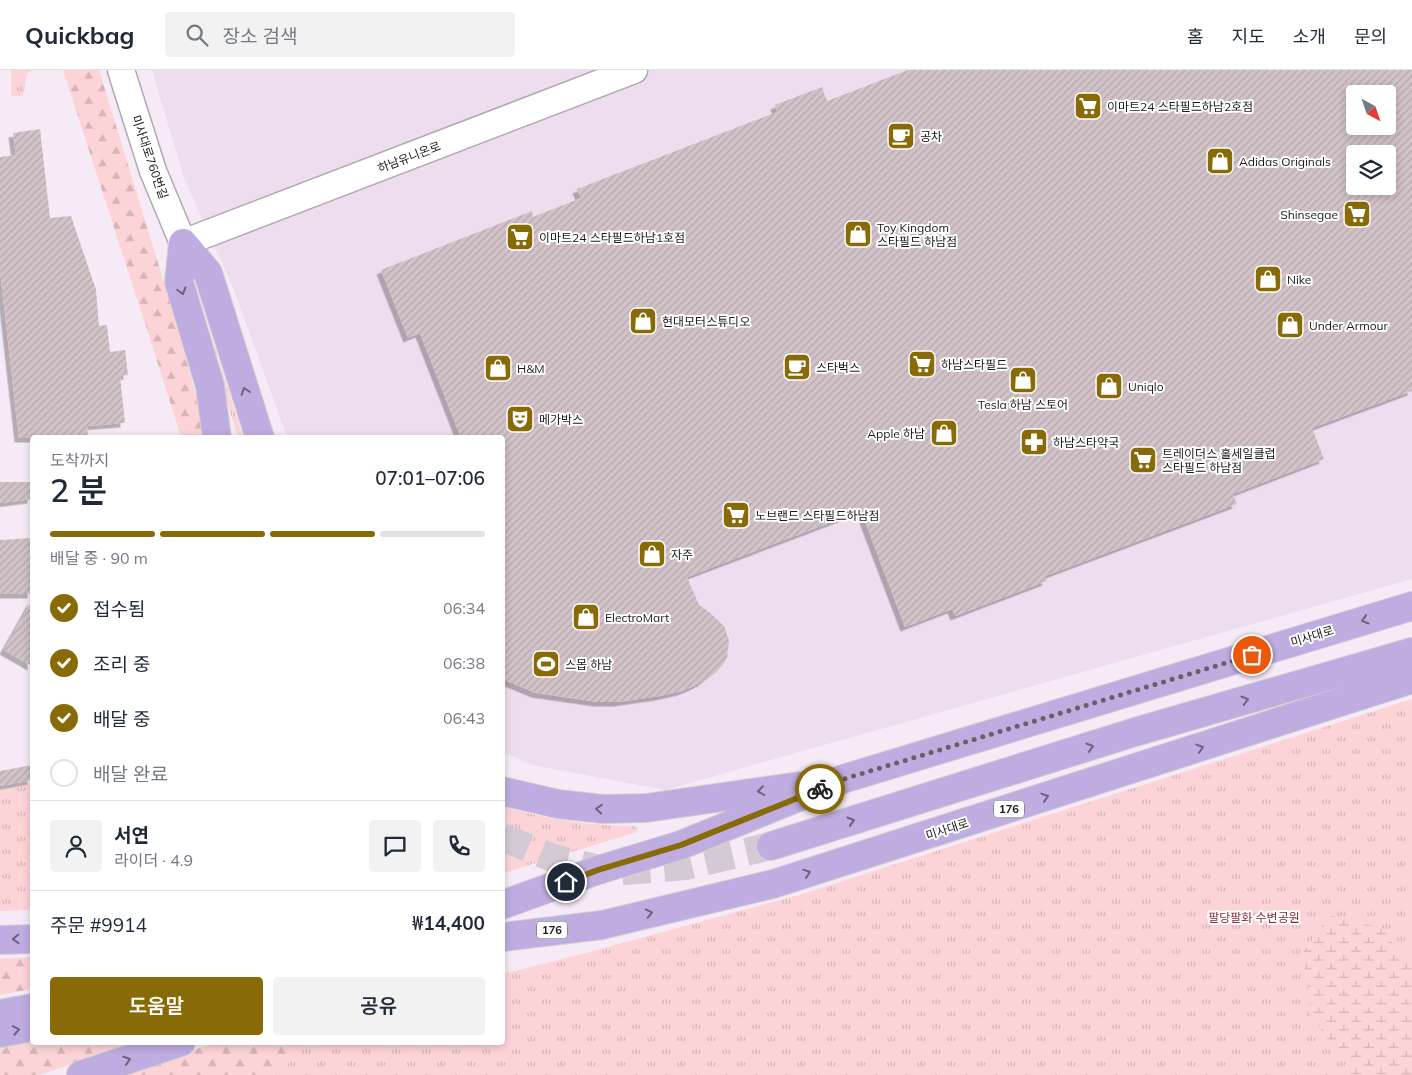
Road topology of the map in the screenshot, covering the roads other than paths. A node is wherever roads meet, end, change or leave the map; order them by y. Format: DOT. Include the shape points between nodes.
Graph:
graph roads {
  1 [pos="121,70"];
  2 [pos="634,70"];
  3 [pos="183,243"];
  4 [pos="210,386"];
  5 [pos="217,435"];
  6 [pos="228,435"];
  7 [pos="259,435"];
  8 [pos="1412,606"];
  9 [pos="1412,652"];
  10 [pos="1412,679"];
  11 [pos="844,779"];
  12 [pos="505,792"];
  13 [pos="771,846"];
  14 [pos="598,870"];
  15 [pos="505,888"];
  16 [pos="505,904"];
  17 [pos="602,925"];
  18 [pos="505,937"];
  19 [pos="30,939"];
  20 [pos="0,940"];
  21 [pos="505,951"];
  22 [pos="30,1008"];
  23 [pos="0,1014"];
  24 [pos="30,1027"];
  25 [pos="0,1033"];
  26 [pos="172,1045"];
  27 [pos="81,1075"];
  1 -- 3 [label="main road, 미사대로760번길" via="153,171"];
  2 -- 3 [label="main road, 하남유니온로"];
  3 -- 4 [label="main road, one-way" via="179,282"];
  7 -- 3 [label="main road, one-way" via="208,273"];
  4 -- 5 [label="main road"];
  4 -- 6 [label="main road"];
  8 -- 11 [label="main road, 미사대로, one-way"];
  13 -- 9 [label="main road, one-way" via="1135,732"];
  17 -- 10 [label="main road, 미사대로 / 176, one-way" via="773,884"];
  11 -- 12 [label="main road, one-way" via="646,808 603,809 558,804"];
  11 -- 14 [label="main road, 미사대로" via="681,845"];
  14 -- 15 [label="main road"];
  14 -- 16 [label="main road, 미사대로"];
  17 -- 18 [label="main road, 미사대로 / 176"];
  17 -- 21 [label="main road"];
  19 -- 20 [label="main road, one-way"];
  22 -- 23 [label="main road"];
  25 -- 24 [label="main road, one-way"];
  27 -- 26 [label="main road, one-way"];
}
